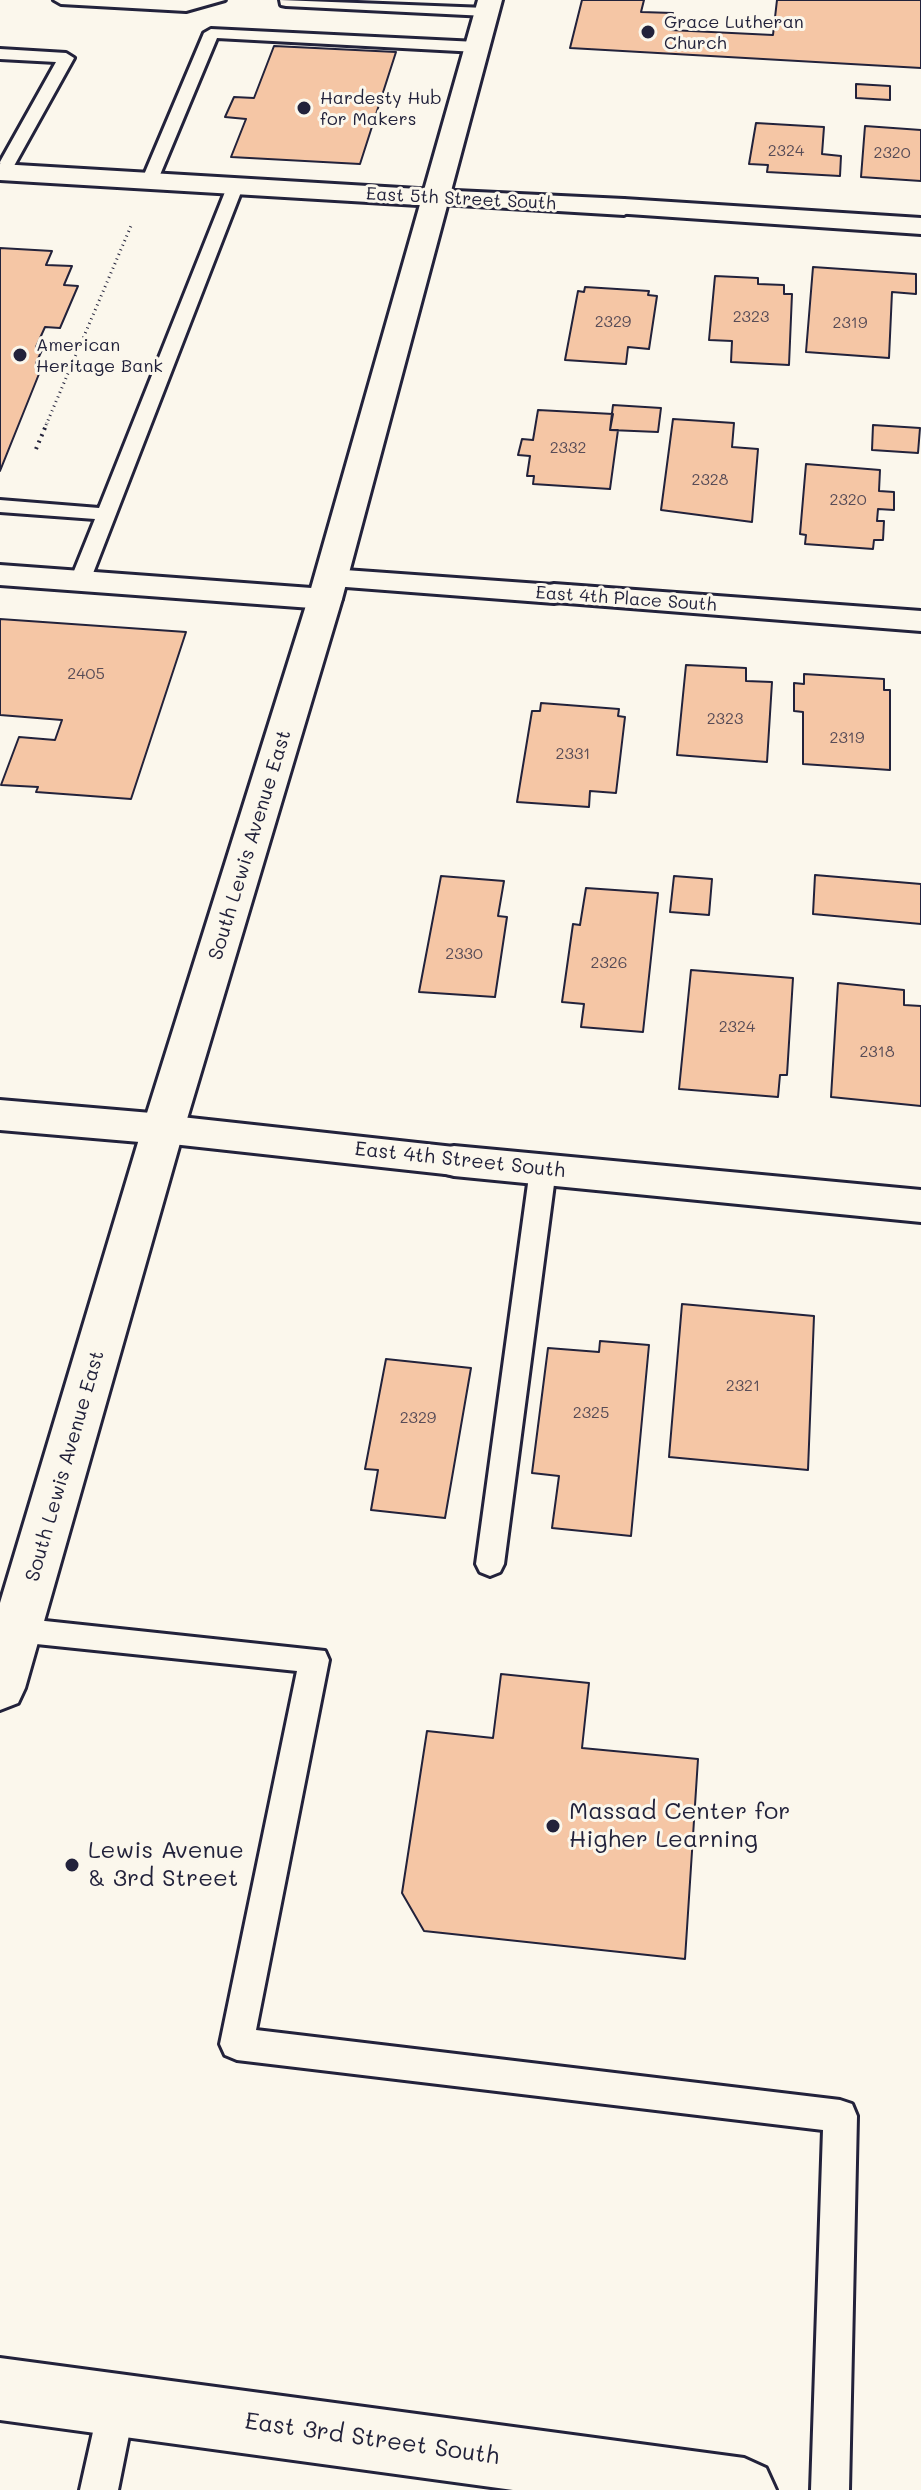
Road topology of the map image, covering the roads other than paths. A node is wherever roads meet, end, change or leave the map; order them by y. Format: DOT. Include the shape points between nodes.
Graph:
graph roads {
  1 [pos="61,0"];
  2 [pos="218,0"];
  3 [pos="286,2"];
  4 [pos="488,6"];
  5 [pos="477,47"];
  6 [pos="0,54"];
  7 [pos="1,172"];
  8 [pos="149,182"];
  9 [pos="235,187"];
  10 [pos="435,198"];
  11 [pos="624,207"];
  12 [pos="921,226"];
  13 [pos="0,506"];
  14 [pos="106,514"];
  15 [pos="0,575"];
  16 [pos="80,581"];
  17 [pos="328,588"];
  18 [pos="554,594"];
  19 [pos="921,621"];
  20 [pos="0,1115"];
  21 [pos="163,1129"];
  22 [pos="454,1161"];
  23 [pos="543,1169"];
  24 [pos="921,1206"];
  25 [pos="490,1564"];
  26 [pos="17,1630"];
  27 [pos="0,1688"];
  28 [pos="0,2389"];
  29 [pos="117,2405"];
  30 [pos="99,2490"];
  31 [pos="744,2490"];
  32 [pos="830,2490"];
  1 -- 2 [label="lane" via="186,7"];
  3 -- 4 [label="lane"];
  4 -- 5 [label="main road, South Lewis Avenue East"];
  5 -- 8 [label="lane" via="211,33"];
  5 -- 10 [label="main road, South Lewis Avenue East"];
  6 -- 7 [label="lane" via="66,58"];
  7 -- 8 [label="main road, East 5th Street South"];
  8 -- 9 [label="main road, East 5th Street South"];
  9 -- 10 [label="main road, East 5th Street South"];
  9 -- 14 [label="lane"];
  10 -- 11 [label="street, East 5th Street South"];
  10 -- 17 [label="main road, South Lewis Avenue East"];
  11 -- 12 [label="main road, East 5th Street South"];
  13 -- 14 [label="lane"];
  14 -- 16 [label="lane"];
  15 -- 16 [label="main road, East 4th Place South"];
  16 -- 17 [label="main road, East 4th Place South"];
  17 -- 18 [label="street, East 4th Place South"];
  17 -- 21 [label="main road, South Lewis Avenue East"];
  18 -- 19 [label="main road, East 4th Place South"];
  20 -- 21 [label="main road, East 4th Street South"];
  21 -- 22 [label="street, East 4th Street South"];
  21 -- 26 [label="main road, South Lewis Avenue East"];
  22 -- 23 [label="main road, East 4th Street South"];
  23 -- 24 [label="main road, East 4th Street South"];
  23 -- 25 [label="lane"];
  26 -- 27 [label="main road, South Lewis Avenue East"];
  26 -- 32 [label="lane" via="314,1660 237,2044 840,2116"];
  28 -- 29 [label="main road, East 3rd Street South"];
  29 -- 30 [label="lane"];
  29 -- 31 [label="main road, East 3rd Street South"];
}
